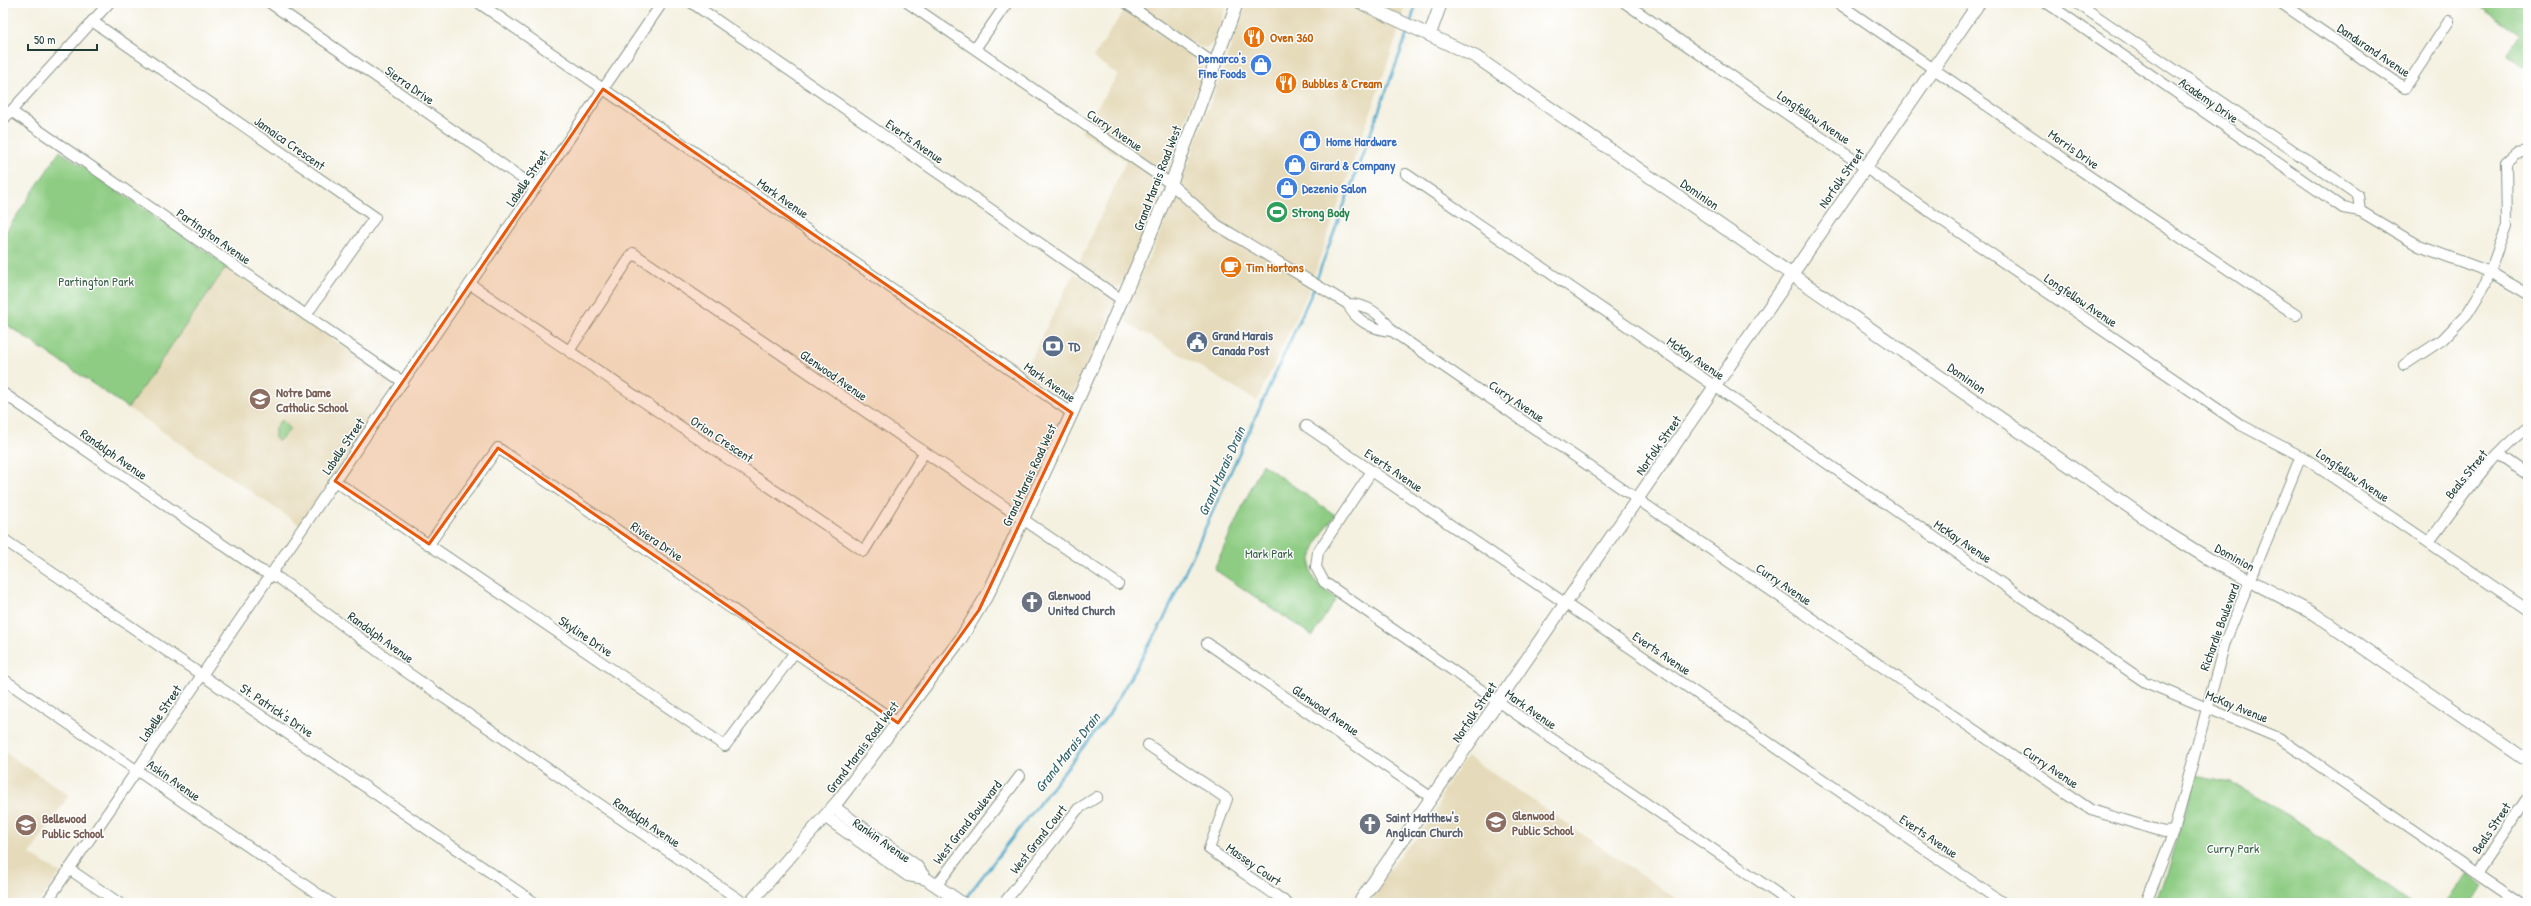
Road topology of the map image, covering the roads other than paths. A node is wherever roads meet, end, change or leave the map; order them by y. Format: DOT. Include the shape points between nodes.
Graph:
graph roads {
  1 [pos="109,3"];
  2 [pos="270,3"];
  3 [pos="479,3"];
  4 [pos="662,3"];
  5 [pos="692,3"];
  6 [pos="908,3"];
  7 [pos="1007,3"];
  8 [pos="1126,3"];
  9 [pos="1237,3"];
  10 [pos="1361,3"];
  11 [pos="1441,3"];
  12 [pos="1625,3"];
  13 [pos="1838,3"];
  14 [pos="1979,3"];
  15 [pos="2047,3"];
  16 [pos="2077,3"];
  17 [pos="2281,3"];
  18 [pos="92,21"];
  19 [pos="2449,21"];
  20 [pos="1430,34"];
  21 [pos="975,49"];
  22 [pos="1215,64"];
  23 [pos="1934,69"];
  24 [pos="603,89"];
  25 [pos="11,111"];
  26 [pos="3,120"];
  27 [pos="2528,151"];
  28 [pos="1865,168"];
  29 [pos="1406,174"];
  30 [pos="1171,184"];
  31 [pos="536,188"];
  32 [pos="2360,211"];
  33 [pos="2490,272"];
  34 [pos="1792,275"];
  35 [pos="470,284"];
  36 [pos="2528,294"];
  37 [pos="1122,300"];
  38 [pos="1348,304"];
  39 [pos="306,315"];
  40 [pos="2296,315"];
  41 [pos="1392,331"];
  42 [pos="569,351"];
  43 [pos="2404,365"];
  44 [pos="403,382"];
  45 [pos="1715,386"];
  46 [pos="3,393"];
  47 [pos="1072,413"];
  48 [pos="1306,426"];
  49 [pos="2528,427"];
  50 [pos="924,453"];
  51 [pos="2498,454"];
  52 [pos="2300,456"];
  53 [pos="1372,471"];
  54 [pos="2528,475"];
  55 [pos="335,481"];
  56 [pos="1637,499"];
  57 [pos="1023,521"];
  58 [pos="3,539"];
  59 [pos="2429,542"];
  60 [pos="429,544"];
  61 [pos="271,575"];
  62 [pos="2250,581"];
  63 [pos="1118,584"];
  64 [pos="1566,603"];
  65 [pos="2528,610"];
  66 [pos="1207,643"];
  67 [pos="795,652"];
  68 [pos="202,675"];
  69 [pos="3,679"];
  70 [pos="1498,702"];
  71 [pos="2206,708"];
  72 [pos="898,722"];
  73 [pos="1148,745"];
  74 [pos="2528,761"];
  75 [pos="137,770"];
  76 [pos="1020,776"];
  77 [pos="1097,797"];
  78 [pos="2528,797"];
  79 [pos="1432,798"];
  80 [pos="833,807"];
  81 [pos="826,817"];
  82 [pos="2174,831"];
  83 [pos="69,869"];
  84 [pos="2476,873"];
  85 [pos="925,878"];
  86 [pos="941,889"];
  87 [pos="46,903"];
  88 [pos="119,903"];
  89 [pos="331,903"];
  90 [pos="535,903"];
  91 [pos="744,903"];
  92 [pos="750,903"];
  93 [pos="962,903"];
  94 [pos="1004,903"];
  95 [pos="1287,903"];
  96 [pos="1359,903"];
  97 [pos="1791,903"];
  98 [pos="2003,903"];
  99 [pos="2146,903"];
  100 [pos="2519,903"];
  1 -- 18 [label="street"];
  2 -- 31 [label="street, Sierra Drive"];
  3 -- 24 [label="street, Mark Avenue"];
  4 -- 24 [label="street, Labelle Street"];
  5 -- 37 [label="street, Everts Avenue"];
  6 -- 21 [label="street, Curry Avenue"];
  7 -- 21 [label="street"];
  8 -- 22 [label="street"];
  9 -- 22 [label="street, Grand Marais Road West"];
  10 -- 20 [label="street, Dominion"];
  11 -- 20 [label="street"];
  12 -- 28 [label="street, Longfellow Avenue"];
  13 -- 23 [label="street, Morris Drive"];
  14 -- 23 [label="street, Norfolk Street"];
  15 -- 32 [label="street, Academy Drive" via="2343,208"];
  16 -- 32 [label="street, Academy Drive" via="2358,195"];
  17 -- 19 [label="street, Dandurand Avenue" via="2405,88"];
  18 -- 25 [label="street"];
  18 -- 39 [label="street, Jamaica Crescent" via="375,217"];
  20 -- 34 [label="street, Dominion" via="1476,57"];
  21 -- 30 [label="street, Curry Avenue"];
  22 -- 30 [label="street, Grand Marais Road West"];
  23 -- 28 [label="street, Norfolk Street"];
  23 -- 40 [label="street, Morris Drive"];
  24 -- 31 [label="street, Labelle Street"];
  24 -- 47 [label="street, Mark Avenue"];
  25 -- 26 [label="street"];
  25 -- 39 [label="street, Partington Avenue"];
  27 -- 33 [label="street" via="2516,153 2506,162 2507,226"];
  28 -- 34 [label="street, Norfolk Street"];
  28 -- 52 [label="street, Longfellow Avenue" via="2241,425"];
  29 -- 45 [label="street, McKay Avenue"];
  30 -- 37 [label="street, Grand Marais Road West"];
  30 -- 38 [label="street, Curry Avenue" via="1217,225 1275,261 1299,272"];
  31 -- 35 [label="street, Labelle Street"];
  32 -- 33 [label="street, Academy Drive" via="2419,246"];
  33 -- 36 [label="street, Academy Drive"];
  33 -- 43 [label="street" via="2467,314 2442,340"];
  34 -- 45 [label="street, Norfolk Street"];
  34 -- 62 [label="street, Dominion" via="2167,533"];
  35 -- 42 [label="street, Orion Crescent"];
  35 -- 44 [label="street, Labelle Street"];
  37 -- 47 [label="street, Grand Marais Road West"];
  38 -- 41 [label="street, Curry Avenue" via="1358,304 1374,311 1385,320"];
  38 -- 41 [label="street, Curry Avenue" via="1351,312 1359,319 1380,330"];
  39 -- 44 [label="street, Partington Avenue"];
  41 -- 56 [label="street, Curry Avenue"];
  42 -- 50 [label="street, Glenwood Avenue" via="633,253"];
  42 -- 50 [label="street, Orion Crescent" via="864,551"];
  44 -- 55 [label="street, Labelle Street"];
  45 -- 56 [label="street, Norfolk Street"];
  45 -- 71 [label="street, McKay Avenue" via="2145,682"];
  46 -- 61 [label="street, Randolph Avenue" via="258,569"];
  47 -- 57 [label="street, Grand Marais Road West"];
  48 -- 53 [label="street, Everts Avenue"];
  49 -- 51 [label="street, Beals Street"];
  50 -- 57 [label="street, Glenwood Avenue"];
  51 -- 54 [label="street"];
  51 -- 59 [label="street, Beals Street"];
  52 -- 59 [label="street, Longfellow Avenue"];
  52 -- 62 [label="street, Richardie Boulevard"];
  53 -- 64 [label="street, Everts Avenue"];
  53 -- 70 [label="street, Mark Avenue" via="1318,552 1316,567 1324,582"];
  55 -- 60 [label="street, Skyline Drive"];
  55 -- 61 [label="street, Labelle Street"];
  56 -- 64 [label="street, Norfolk Street"];
  56 -- 82 [label="street, Curry Avenue" via="2091,810 2164,832"];
  57 -- 63 [label="street, Glenwood Avenue"];
  57 -- 72 [label="street, Grand Marais Road West" via="979,610 960,640"];
  58 -- 68 [label="street, St. Patrick's Drive"];
  59 -- 65 [label="street, Longfellow Avenue"];
  60 -- 67 [label="street, Skyline Drive" via="725,746"];
  60 -- 67 [label="street, Riviera Drive" via="498,448"];
  61 -- 68 [label="street, Labelle Street"];
  61 -- 91 [label="street, Randolph Avenue" via="409,674"];
  62 -- 71 [label="street, Richardie Boulevard" via="2225,642"];
  62 -- 74 [label="street, Dominion" via="2314,614"];
  64 -- 70 [label="street, Norfolk Street"];
  64 -- 98 [label="street, Everts Avenue"];
  66 -- 79 [label="street, Glenwood Avenue"];
  67 -- 72 [label="street, Riviera Drive"];
  68 -- 75 [label="street, Labelle Street"];
  68 -- 90 [label="street, St. Patrick's Drive"];
  69 -- 75 [label="street, Askin Avenue"];
  70 -- 79 [label="street, Norfolk Street"];
  70 -- 97 [label="street, Mark Avenue"];
  71 -- 82 [label="street, Richardie Boulevard"];
  71 -- 84 [label="street, McKay Avenue" via="2279,738"];
  72 -- 80 [label="street, Grand Marais Road West"];
  73 -- 95 [label="street, Massey Court" via="1227,799 1210,849"];
  75 -- 83 [label="street, Labelle Street"];
  75 -- 89 [label="street, Askin Avenue"];
  76 -- 86 [label="street, West Grand Boulevard"];
  77 -- 94 [label="street, West Grand Court" via="1078,809"];
  78 -- 84 [label="street, Beals Street"];
  79 -- 96 [label="street, Norfolk Street"];
  80 -- 81 [label="street, Grand Marais Road West"];
  80 -- 85 [label="street, Rankin Avenue" via="916,866"];
  81 -- 85 [label="street, Rankin Avenue" via="908,875"];
  81 -- 92 [label="street, Grand Marais Road West"];
  82 -- 99 [label="street, Richardie Boulevard"];
  83 -- 87 [label="street, Labelle Street"];
  83 -- 88 [label="street"];
  84 -- 100 [label="street, McKay Avenue"];
  85 -- 86 [label="street, Rankin Avenue"];
  86 -- 93 [label="street, Rankin Avenue"];
}
